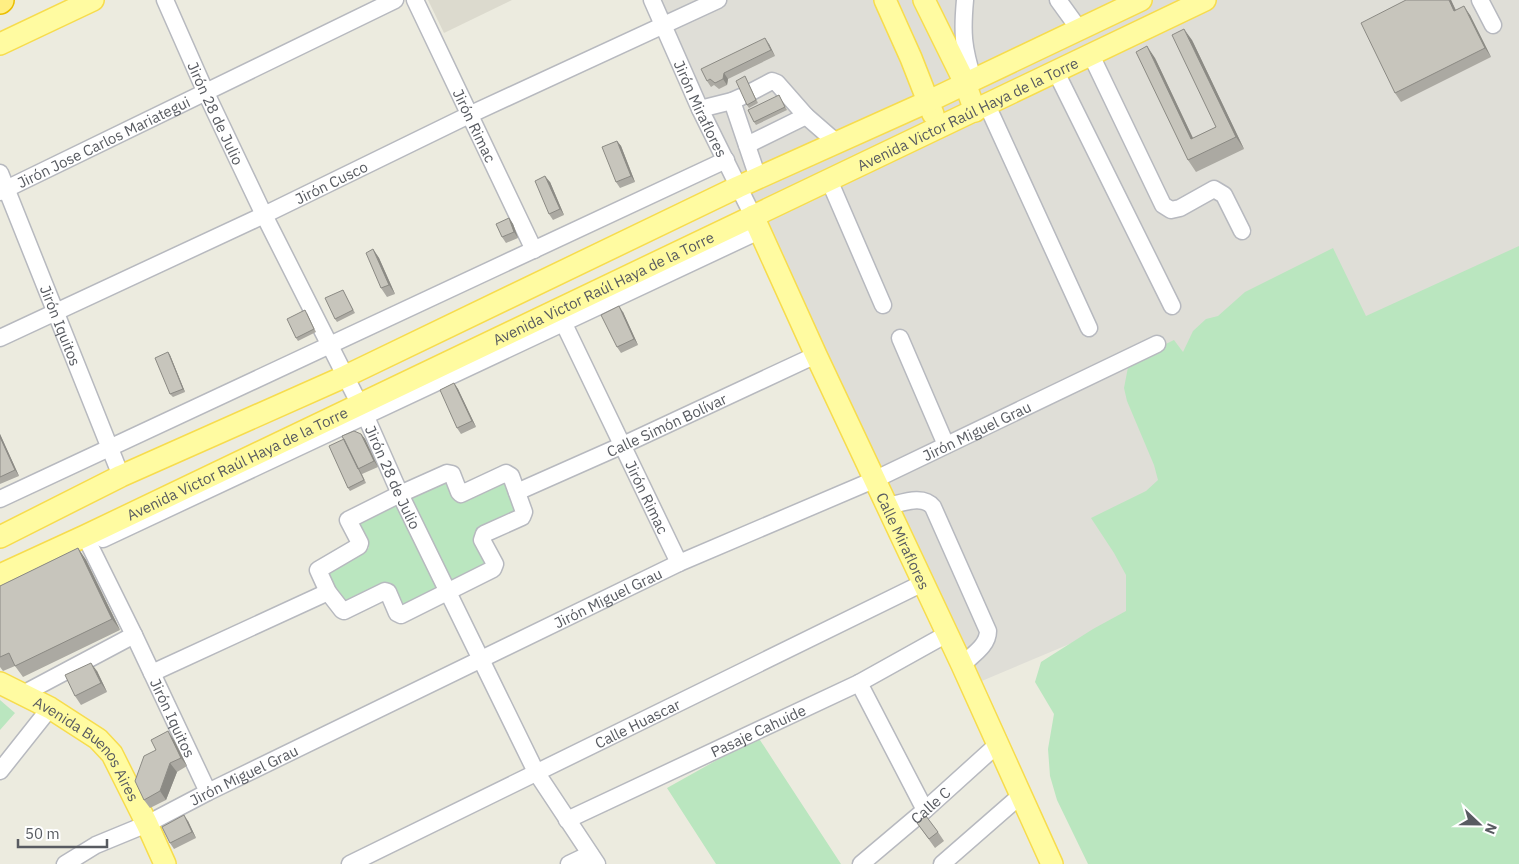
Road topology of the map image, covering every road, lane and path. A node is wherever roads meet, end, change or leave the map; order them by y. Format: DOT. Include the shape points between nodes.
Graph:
graph roads {
  1 [pos="94,0"];
  2 [pos="165,0"];
  3 [pos="395,0"];
  4 [pos="415,0"];
  5 [pos="652,0"];
  6 [pos="718,0"];
  7 [pos="885,0"];
  8 [pos="924,0"];
  9 [pos="965,0"];
  10 [pos="1058,0"];
  11 [pos="1141,0"];
  12 [pos="1206,0"];
  13 [pos="1480,0"];
  14 [pos="663,26"];
  15 [pos="1493,26"];
  16 [pos="1079,29"];
  17 [pos="0,44"];
  18 [pos="1091,55"];
  19 [pos="1056,72"];
  20 [pos="969,81"];
  21 [pos="206,93"];
  22 [pos="743,96"];
  23 [pos="927,102"];
  24 [pos="700,108"];
  25 [pos="981,108"];
  26 [pos="469,115"];
  27 [pos="806,116"];
  28 [pos="939,128"];
  29 [pos="837,143"];
  30 [pos="748,146"];
  31 [pos="726,160"];
  32 [pos="0,174"];
  33 [pos="758,178"];
  34 [pos="829,180"];
  35 [pos="738,187"];
  36 [pos="3,190"];
  37 [pos="264,215"];
  38 [pos="756,224"];
  39 [pos="1242,231"];
  40 [pos="534,250"];
  41 [pos="883,305"];
  42 [pos="1172,306"];
  43 [pos="57,312"];
  44 [pos="564,324"];
  45 [pos="1089,328"];
  46 [pos="0,338"];
  47 [pos="900,338"];
  48 [pos="1157,344"];
  49 [pos="330,345"];
  50 [pos="816,355"];
  51 [pos="346,376"];
  52 [pos="363,410"];
  53 [pos="623,445"];
  54 [pos="946,445"];
  55 [pos="110,447"];
  56 [pos="121,476"];
  57 [pos="876,479"];
  58 [pos="517,492"];
  59 [pos="400,494"];
  60 [pos="0,499"];
  61 [pos="888,506"];
  62 [pos="0,537"];
  63 [pos="88,540"];
  64 [pos="679,564"];
  65 [pos="0,575"];
  66 [pos="923,583"];
  67 [pos="0,588"];
  68 [pos="448,591"];
  69 [pos="328,592"];
  70 [pos="947,634"];
  71 [pos="134,635"];
  72 [pos="481,661"];
  73 [pos="962,665"];
  74 [pos="152,673"];
  75 [pos="0,683"];
  76 [pos="859,683"];
  77 [pos="23,694"];
  78 [pos="50,708"];
  79 [pos="998,744"];
  80 [pos="0,771"];
  81 [pos="536,772"];
  82 [pos="208,792"];
  83 [pos="1020,796"];
  84 [pos="925,810"];
  85 [pos="567,820"];
  86 [pos="147,824"];
  87 [pos="593,859"];
  88 [pos="65,864"];
  89 [pos="165,864"];
  90 [pos="350,864"];
  91 [pos="569,864"];
  92 [pos="860,864"];
  93 [pos="942,864"];
  94 [pos="1052,864"];
  1 -- 17 [label="main road"];
  2 -- 21 [label="street, Jirón 28 de Julio"];
  3 -- 21 [label="street, Jirón Jose Carlos Mariategui"];
  4 -- 26 [label="street, Jirón Rimac"];
  5 -- 14 [label="street, Jirón Miraflores"];
  6 -- 14 [label="street, Jirón Cusco"];
  7 -- 23 [label="main road"];
  8 -- 20 [label="main road"];
  9 -- 20 [label="street" via="962,28"];
  10 -- 16 [label="street"];
  11 -- 16 [label="main road, Avenida Victor Raúl Haya de la Torre"];
  12 -- 18 [label="main road, Avenida Victor Raúl Haya de la Torre"];
  13 -- 15 [label="street"];
  14 -- 24 [label="street, Jirón Miraflores"];
  14 -- 26 [label="street, Jirón Cusco"];
  16 -- 20 [label="main road, Avenida Victor Raúl Haya de la Torre"];
  18 -- 19 [label="main road, Avenida Victor Raúl Haya de la Torre"];
  18 -- 39 [label="street" via="1163,205 1172,210 1180,208 1214,190 1219,191"];
  19 -- 25 [label="main road, Avenida Victor Raúl Haya de la Torre"];
  19 -- 42 [label="street"];
  20 -- 23 [label="main road, Avenida Victor Raúl Haya de la Torre"];
  20 -- 25 [label="main road"];
  21 -- 36 [label="street, Jirón Jose Carlos Mariategui"];
  21 -- 37 [label="street, Jirón 28 de Julio"];
  22 -- 24 [label="street"];
  22 -- 27 [label="street" via="772,81"];
  22 -- 30 [label="street"];
  23 -- 28 [label="main road"];
  23 -- 29 [label="main road, Avenida Victor Raúl Haya de la Torre"];
  24 -- 31 [label="street, Jirón Miraflores"];
  25 -- 28 [label="main road, Avenida Victor Raúl Haya de la Torre"];
  25 -- 45 [label="street"];
  26 -- 37 [label="street, Jirón Cusco"];
  26 -- 40 [label="street, Jirón Rimac"];
  27 -- 29 [label="street"];
  27 -- 30 [label="street"];
  28 -- 34 [label="main road, Avenida Victor Raúl Haya de la Torre"];
  29 -- 33 [label="main road, Avenida Victor Raúl Haya de la Torre"];
  30 -- 33 [label="street"];
  31 -- 35 [label="street, Jirón Miraflores"];
  31 -- 40 [label="street"];
  32 -- 36 [label="street, Jirón Iquitos"];
  33 -- 35 [label="main road, Avenida Victor Raúl Haya de la Torre"];
  34 -- 38 [label="main road, Avenida Victor Raúl Haya de la Torre"];
  34 -- 41 [label="street"];
  35 -- 38 [label="street, Jirón Miraflores"];
  35 -- 51 [label="main road, Avenida Victor Raúl Haya de la Torre"];
  36 -- 43 [label="street, Jirón Iquitos"];
  37 -- 43 [label="street, Jirón Cusco"];
  37 -- 49 [label="street, Jirón 28 de Julio"];
  38 -- 44 [label="street"];
  38 -- 50 [label="main road, Calle Miraflores"];
  38 -- 52 [label="main road, Avenida Victor Raúl Haya de la Torre"];
  40 -- 49 [label="street"];
  43 -- 46 [label="street, Jirón Cusco"];
  43 -- 55 [label="street, Jirón Iquitos"];
  44 -- 52 [label="street"];
  44 -- 53 [label="street, Jirón Rimac"];
  47 -- 54 [label="street"];
  48 -- 54 [label="street, Jirón Miguel Grau"];
  49 -- 51 [label="street, Jirón 28 de Julio"];
  49 -- 55 [label="street"];
  50 -- 53 [label="street, Calle Simón Bolívar"];
  50 -- 57 [label="main road, Calle Miraflores"];
  51 -- 52 [label="street, Jirón 28 de Julio"];
  51 -- 56 [label="main road, Avenida Victor Raúl Haya de la Torre"];
  52 -- 59 [label="street, Jirón 28 de Julio"];
  52 -- 63 [label="main road, Avenida Victor Raúl Haya de la Torre"];
  53 -- 58 [label="street, Calle Simón Bolívar"];
  53 -- 64 [label="street, Jirón Rimac"];
  54 -- 57 [label="street, Jirón Miguel Grau"];
  55 -- 56 [label="street, Jirón Iquitos"];
  55 -- 60 [label="street"];
  56 -- 62 [label="main road, Avenida Victor Raúl Haya de la Torre"];
  57 -- 61 [label="main road, Calle Miraflores"];
  57 -- 64 [label="street, Jirón Miguel Grau"];
  58 -- 59 [label="street" via="511,476 506,473 460,494 450,473"];
  58 -- 68 [label="street" via="524,512 522,517 482,536 494,567"];
  59 -- 68 [label="street, Jirón 28 de Julio"];
  59 -- 69 [label="street" via="349,519 360,543 318,570"];
  61 -- 66 [label="main road, Calle Miraflores"];
  61 -- 73 [label="street" via="923,500 933,507 988,631 985,643"];
  63 -- 65 [label="main road, Avenida Victor Raúl Haya de la Torre"];
  63 -- 67 [label="street"];
  63 -- 71 [label="street, Jirón Iquitos"];
  64 -- 72 [label="street, Jirón Miguel Grau"];
  66 -- 70 [label="main road, Calle Miraflores"];
  66 -- 81 [label="street, Calle Huascar"];
  68 -- 69 [label="street" via="401,615 385,591 344,611"];
  68 -- 72 [label="street, Jirón 28 de Julio"];
  69 -- 74 [label="street"];
  70 -- 73 [label="main road, Calle Miraflores"];
  70 -- 76 [label="street, Pasaje Cahuide"];
  71 -- 74 [label="street, Jirón Iquitos"];
  71 -- 77 [label="street"];
  72 -- 81 [label="street, Jirón 28 de Julio"];
  72 -- 82 [label="street, Jirón Miguel Grau"];
  73 -- 79 [label="main road, Calle Miraflores"];
  74 -- 82 [label="street, Jirón Iquitos"];
  75 -- 77 [label="main road, Avenida Buenos Aires"];
  76 -- 84 [label="street"];
  76 -- 85 [label="street, Pasaje Cahuide"];
  77 -- 78 [label="main road, Avenida Buenos Aires"];
  78 -- 80 [label="street"];
  78 -- 86 [label="main road, Avenida Buenos Aires" via="98,739 112,754"];
  79 -- 83 [label="main road, Calle Miraflores"];
  79 -- 84 [label="street, Calle C"];
  81 -- 85 [label="street, Jirón 28 de Julio"];
  81 -- 90 [label="street, Calle Huascar"];
  82 -- 86 [label="street, Jirón Miguel Grau"];
  83 -- 93 [label="street"];
  83 -- 94 [label="main road, Calle Miraflores"];
  84 -- 92 [label="street, Calle C"];
  85 -- 87 [label="street, Jirón 28 de Julio"];
  86 -- 88 [label="street, Jirón Miguel Grau" via="96,845"];
  86 -- 89 [label="main road, Avenida Buenos Aires"];
  87 -- 91 [label="street"];
}
